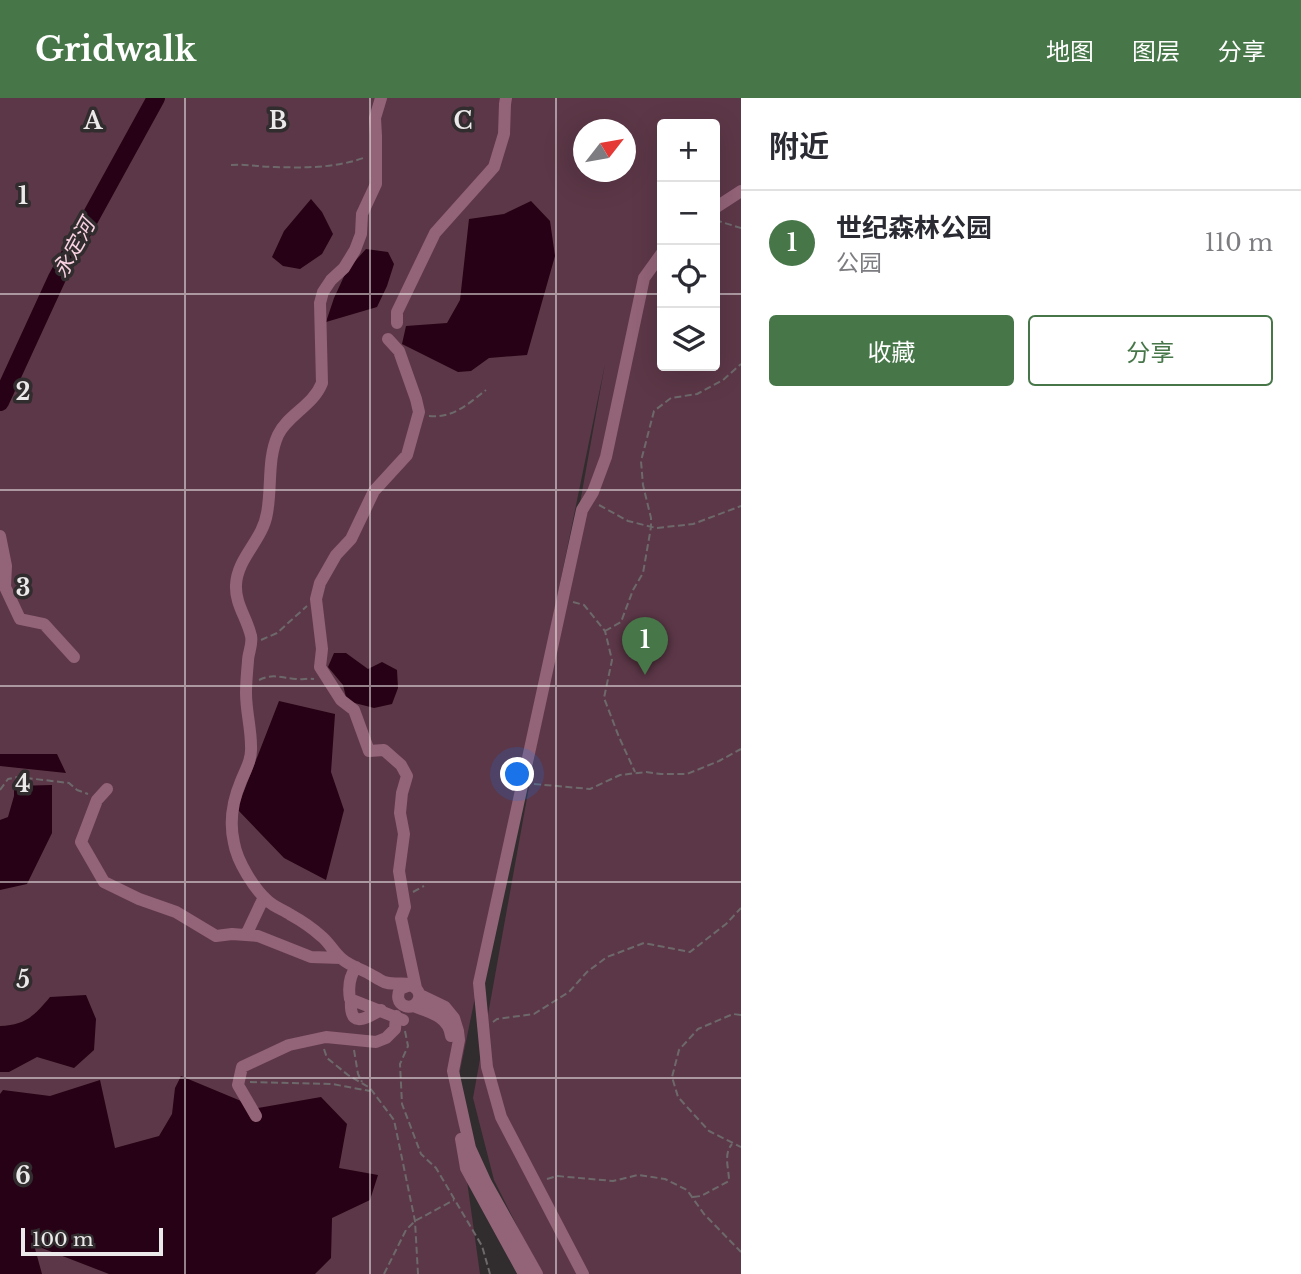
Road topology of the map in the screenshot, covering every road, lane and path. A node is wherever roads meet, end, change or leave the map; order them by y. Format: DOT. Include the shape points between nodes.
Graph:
graph roads {
  1 [pos="381,98"];
  2 [pos="506,98"];
  3 [pos="376,151"];
  4 [pos="231,164"];
  5 [pos="741,191"];
  6 [pos="720,205"];
  7 [pos="720,222"];
  8 [pos="741,228"];
  9 [pos="657,260"];
  10 [pos="397,323"];
  11 [pos="388,340"];
  12 [pos="741,364"];
  13 [pos="486,390"];
  14 [pos="418,415"];
  15 [pos="589,499"];
  16 [pos="741,506"];
  17 [pos="651,527"];
  18 [pos="0,536"];
  19 [pos="317,596"];
  20 [pos="563,599"];
  21 [pos="605,631"];
  22 [pos="251,645"];
  23 [pos="74,657"];
  24 [pos="327,680"];
  25 [pos="246,688"];
  26 [pos="741,749"];
  27 [pos="636,773"];
  28 [pos="523,783"];
  29 [pos="0,790"];
  30 [pos="103,793"];
  31 [pos="264,897"];
  32 [pos="741,908"];
  33 [pos="246,935"];
  34 [pos="341,958"];
  35 [pos="356,967"];
  36 [pos="415,993"];
  37 [pos="741,1015"];
  38 [pos="400,1018"];
  39 [pos="483,1028"];
  40 [pos="323,1038"];
  41 [pos="355,1039"];
  42 [pos="239,1082"];
  43 [pos="363,1084"];
  44 [pos="372,1091"];
  45 [pos="256,1116"];
  46 [pos="734,1143"];
  47 [pos="741,1147"];
  48 [pos="536,1183"];
  49 [pos="692,1197"];
  50 [pos="455,1200"];
  51 [pos="415,1221"];
  52 [pos="741,1252"];
  53 [pos="384,1274"];
  54 [pos="418,1274"];
  55 [pos="490,1274"];
  56 [pos="524,1274"];
  57 [pos="537,1274"];
  58 [pos="583,1274"];
  1 -- 3 [label="lane" via="375,118"];
  2 -- 10 [label="lane" via="504,134 494,166 435,233 397,312"];
  3 -- 4 [label="path" via="328,167"];
  3 -- 22 [label="lane" via="376,184 362,214 355,250 323,292 320,303 322,383 279,433 267,517 240,566 238,603"];
  5 -- 6 [label="lane"];
  7 -- 8 [label="path"];
  9 -- 15 [label="lane" via="645,278 606,457"];
  11 -- 14 [label="lane" via="399,351"];
  12 -- 17 [label="path" via="723,380 697,394 671,398 654,411 641,461"];
  13 -- 14 [label="path" via="457,412"];
  14 -- 19 [label="lane" via="407,456 374,491 351,539 320,583"];
  15 -- 17 [label="path" via="628,521"];
  15 -- 20 [label="lane" via="582,510"];
  16 -- 17 [label="path" via="693,524"];
  17 -- 21 [label="path" via="643,573 621,622"];
  18 -- 23 [label="lane" via="5,587 20,619 44,624"];
  19 -- 22 [label="path" via="277,633"];
  19 -- 24 [label="lane" via="320,667"];
  20 -- 21 [label="path" via="584,605"];
  20 -- 28 [label="lane"];
  21 -- 27 [label="path" via="612,660 604,698"];
  22 -- 25 [label="lane"];
  24 -- 25 [label="path" via="269,675"];
  24 -- 36 [label="lane" via="354,710 369,751 384,750 407,776 400,813 404,834 399,871 405,907 401,918"];
  25 -- 31 [label="lane" via="252,747 233,807 233,842 241,866"];
  26 -- 27 [label="path" via="687,774"];
  27 -- 28 [label="path" via="590,789"];
  28 -- 39 [label="lane" via="479,983"];
  29 -- 30 [label="path" via="8,779 19,777"];
  30 -- 33 [label="lane" via="81,842 104,883 176,912 216,936"];
  31 -- 33 [label="lane"];
  31 -- 34 [label="lane" via="324,937"];
  32 -- 39 [label="path" via="690,952 644,943 607,957 569,992 534,1014 497,1019"];
  33 -- 34 [label="lane" via="311,957"];
  34 -- 35 [label="lane"];
  35 -- 36 [label="lane" via="384,982 404,983"];
  35 -- 38 [label="lane" via="349,981 351,999"];
  36 -- 56 [label="lane" via="450,1028 448,1080 467,1168"];
  36 -- 57 [label="lane" via="445,1007 454,1018 458,1040 453,1070 470,1149"];
  37 -- 46 [label="path" via="698,1028 678,1050 672,1077 678,1097 709,1131"];
  38 -- 41 [label="lane" via="386,1038 376,1042"];
  38 -- 50 [label="path" via="408,1046 401,1064 402,1104 421,1154 436,1168"];
  39 -- 48 [label="lane" via="487,1067 501,1117"];
  40 -- 41 [label="lane"];
  40 -- 42 [label="lane" via="289,1045 242,1067"];
  40 -- 43 [label="path" via="327,1058"];
  41 -- 43 [label="path" via="353,1055"];
  42 -- 44 [label="path" via="332,1084"];
  42 -- 45 [label="lane"];
  43 -- 44 [label="path"];
  44 -- 51 [label="path" via="394,1120"];
  46 -- 47 [label="path"];
  46 -- 49 [label="path" via="726,1156 729,1181"];
  48 -- 49 [label="path" via="557,1176 613,1181 638,1175 665,1179"];
  48 -- 58 [label="lane"];
  49 -- 52 [label="path"];
  50 -- 51 [label="path"];
  50 -- 55 [label="path" via="482,1246"];
  51 -- 53 [label="path"];
  51 -- 54 [label="path"];
}
